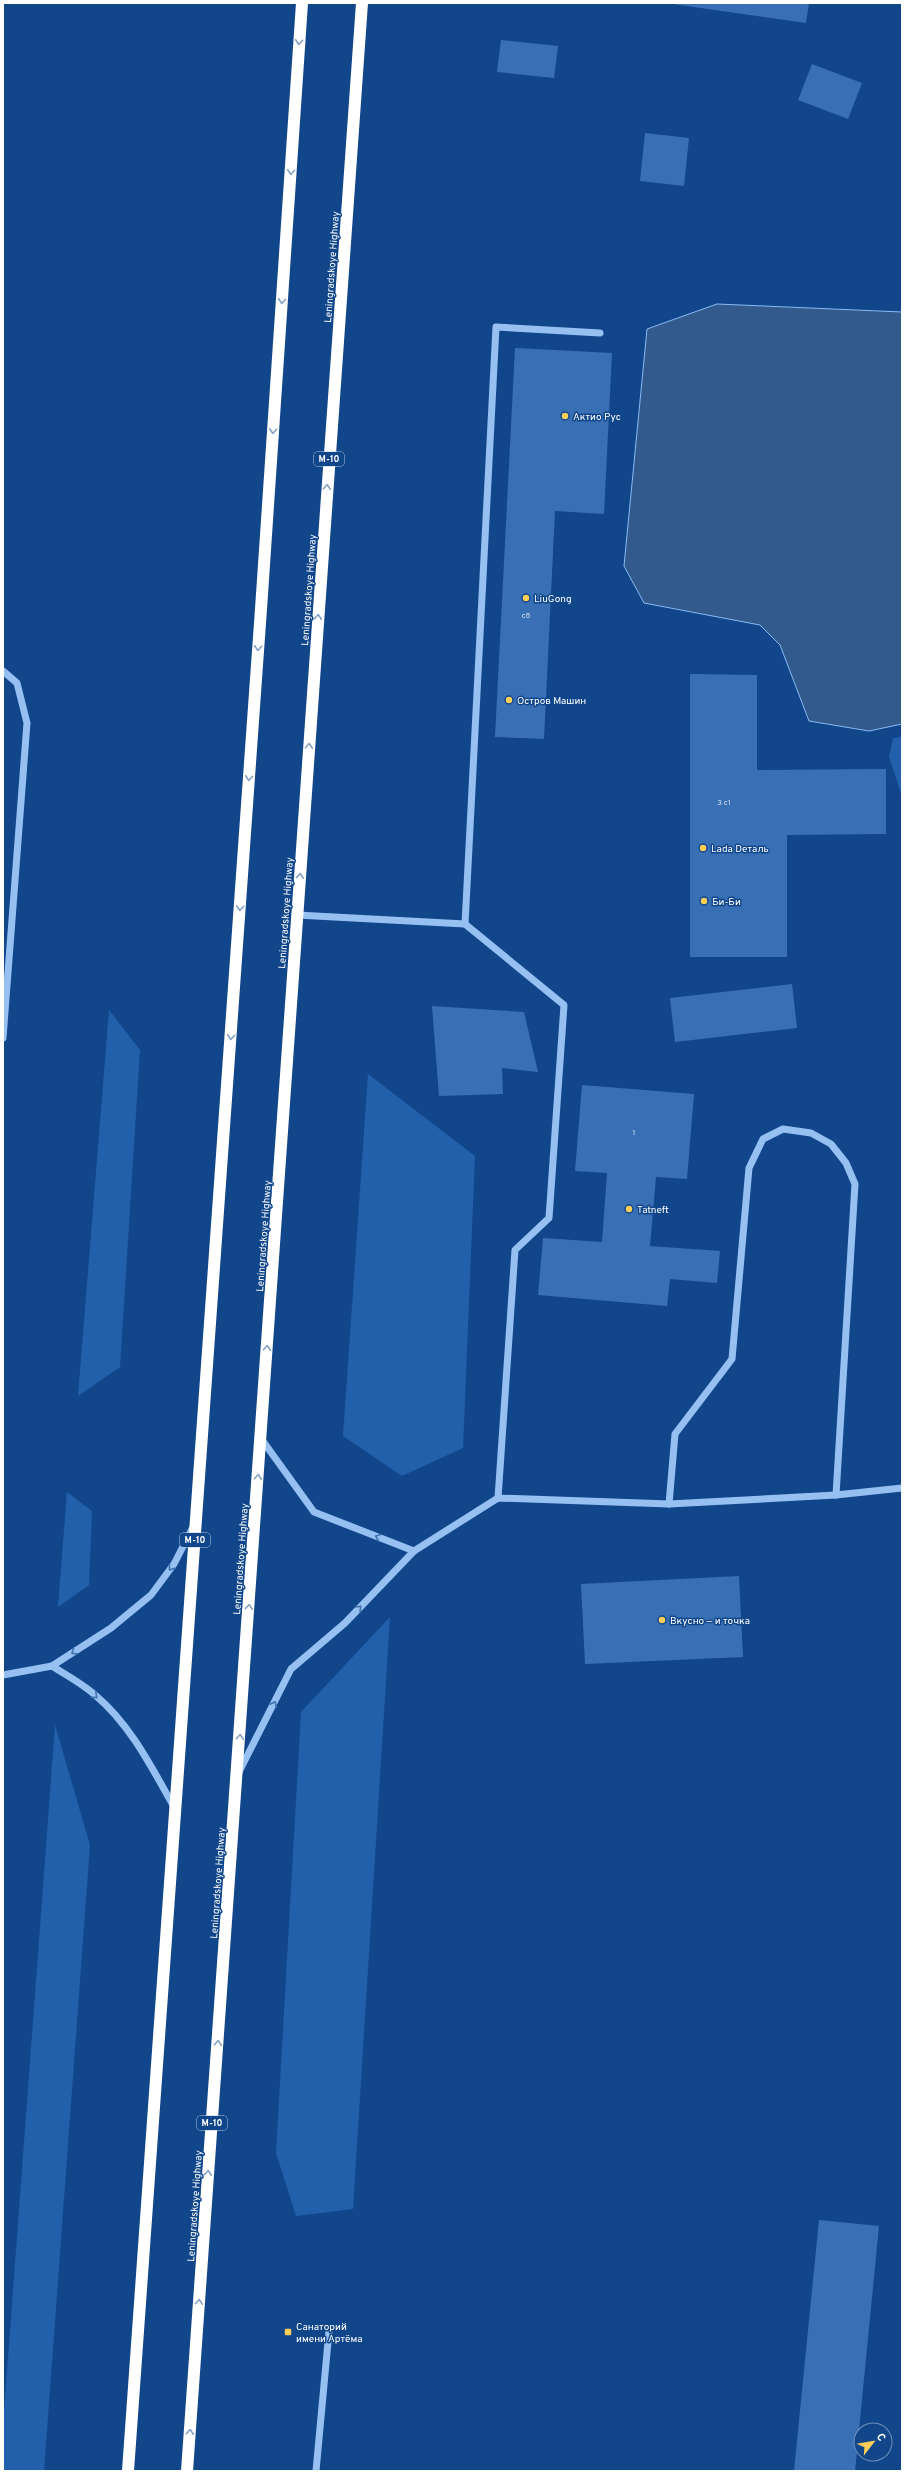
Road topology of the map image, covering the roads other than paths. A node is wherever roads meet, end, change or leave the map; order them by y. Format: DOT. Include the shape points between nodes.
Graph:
graph roads {
  1 [pos="302,3"];
  2 [pos="362,3"];
  3 [pos="600,333"];
  4 [pos="3,672"];
  5 [pos="297,915"];
  6 [pos="465,924"];
  7 [pos="3,1038"];
  8 [pos="260,1437"];
  9 [pos="902,1488"];
  10 [pos="836,1495"];
  11 [pos="498,1498"];
  12 [pos="669,1504"];
  13 [pos="196,1521"];
  14 [pos="414,1551"];
  15 [pos="52,1666"];
  16 [pos="3,1675"];
  17 [pos="237,1776"];
  18 [pos="175,1809"];
  19 [pos="329,2331"];
  20 [pos="128,2471"];
  21 [pos="188,2471"];
  22 [pos="316,2471"];
  1 -- 13 [label="highway, М-10, one-way"];
  5 -- 2 [label="highway, Leningradskoye Highway / М-10, one-way"];
  3 -- 6 [label="street" via="496,327"];
  4 -- 7 [label="street" via="17,683 27,723"];
  5 -- 6 [label="street"];
  8 -- 5 [label="highway, Leningradskoye Highway / М-10, one-way"];
  6 -- 11 [label="street" via="564,1005 549,1218 515,1250"];
  14 -- 8 [label="street, one-way" via="314,1512"];
  17 -- 8 [label="highway, Leningradskoye Highway / М-10, one-way"];
  9 -- 10 [label="street"];
  10 -- 12 [label="street"];
  10 -- 12 [label="street" via="855,1184 846,1164 831,1144 811,1133 783,1129 763,1139 749,1168 732,1359 675,1434"];
  11 -- 12 [label="street"];
  11 -- 14 [label="street"];
  13 -- 15 [label="street, one-way" via="174,1564 151,1595 111,1628"];
  13 -- 18 [label="highway, М-10"];
  17 -- 14 [label="street, one-way" via="292,1669 345,1622"];
  15 -- 16 [label="street"];
  15 -- 18 [label="street, one-way" via="95,1694 120,1722 148,1760"];
  21 -- 17 [label="highway, Leningradskoye Highway / М-10, one-way"];
  18 -- 20 [label="highway, М-10"];
  19 -- 22 [label="street"];
}
